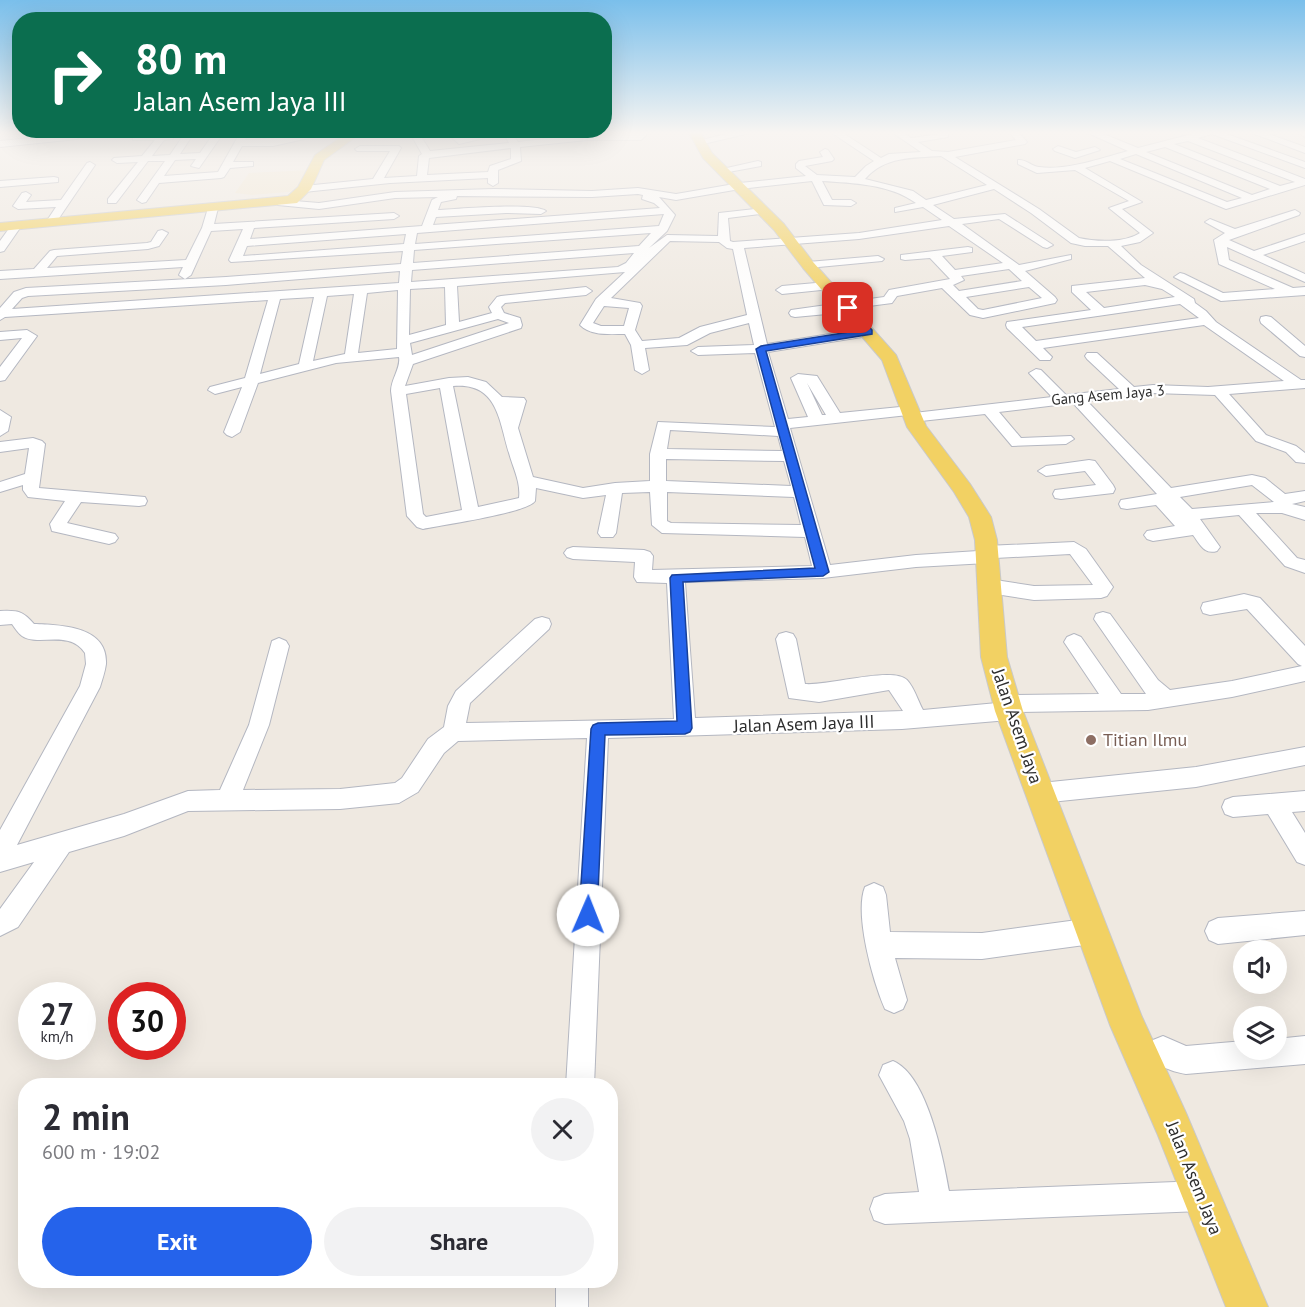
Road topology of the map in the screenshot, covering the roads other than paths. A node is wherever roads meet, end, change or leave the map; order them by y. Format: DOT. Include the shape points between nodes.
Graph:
graph roads {
  1 [pos="70,194"];
  2 [pos="117,194"];
  3 [pos="147,194"];
  4 [pos="300,194"];
  5 [pos="432,194"];
  6 [pos="657,194"];
  7 [pos="685,194"];
  8 [pos="747,194"];
  9 [pos="823,194"];
  10 [pos="909,194"];
  11 [pos="964,194"];
  12 [pos="1008,194"];
  13 [pos="1123,194"];
  14 [pos="1196,194"];
  15 [pos="1246,194"];
  16 [pos="1269,194"];
  17 [pos="26,195"];
  18 [pos="400,195"];
  19 [pos="525,195"];
  20 [pos="1256,198"];
  21 [pos="142,200"];
  22 [pos="112,201"];
  23 [pos="64,202"];
  24 [pos="282,203"];
  25 [pos="851,203"];
  26 [pos="926,204"];
  27 [pos="1224,206"];
  28 [pos="213,208"];
  29 [pos="975,208"];
  30 [pos="521,210"];
  31 [pos="898,210"];
  32 [pos="668,211"];
  33 [pos="764,211"];
  34 [pos="431,214"];
  35 [pos="619,214"];
  36 [pos="942,214"];
  37 [pos="1300,215"];
  38 [pos="394,216"];
  39 [pos="954,222"];
  40 [pos="1210,222"];
  41 [pos="1260,224"];
  42 [pos="17,225"];
  43 [pos="250,226"];
  44 [pos="0,227"];
  45 [pos="207,228"];
  46 [pos="663,229"];
  47 [pos="419,231"];
  48 [pos="53,232"];
  49 [pos="162,233"];
  50 [pos="387,233"];
  51 [pos="1234,233"];
  52 [pos="1305,237"];
  53 [pos="1220,240"];
  54 [pos="790,241"];
  55 [pos="242,243"];
  56 [pos="1111,243"];
  57 [pos="730,244"];
  58 [pos="1047,244"];
  59 [pos="0,249"];
  60 [pos="409,249"];
  61 [pos="644,249"];
  62 [pos="933,254"];
  63 [pos="1252,255"];
  64 [pos="905,256"];
  65 [pos="980,257"];
  66 [pos="1067,257"];
  67 [pos="190,262"];
  68 [pos="874,264"];
  69 [pos="1230,266"];
  70 [pos="1305,266"];
  71 [pos="406,267"];
  72 [pos="1015,267"];
  73 [pos="39,271"];
  74 [pos="1290,272"];
  75 [pos="1216,274"];
  76 [pos="0,275"];
  77 [pos="818,275"];
  78 [pos="1180,277"];
  79 [pos="1305,278"];
  80 [pos="949,279"];
  81 [pos="452,282"];
  82 [pos="182,283"];
  83 [pos="1032,283"];
  84 [pos="405,286"];
  85 [pos="361,290"];
  86 [pos="782,290"];
  87 [pos="586,291"];
  88 [pos="1305,291"];
  89 [pos="1291,292"];
  90 [pos="321,293"];
  91 [pos="274,296"];
  92 [pos="956,296"];
  93 [pos="1182,300"];
  94 [pos="600,302"];
  95 [pos="497,303"];
  96 [pos="170,304"];
  97 [pos="846,307"];
  98 [pos="1100,311"];
  99 [pos="795,313"];
  100 [pos="1,315"];
  101 [pos="755,317"];
  102 [pos="1266,320"];
  103 [pos="1207,321"];
  104 [pos="453,327"];
  105 [pos="629,330"];
  106 [pos="868,332"];
  107 [pos="0,336"];
  108 [pos="638,345"];
  109 [pos="1033,345"];
  110 [pos="761,349"];
  111 [pos="405,351"];
  112 [pos="1305,353"];
  113 [pos="1092,356"];
  114 [pos="351,357"];
  115 [pos="1045,357"];
  116 [pos="305,368"];
  117 [pos="1036,373"];
  118 [pos="0,377"];
  119 [pos="251,382"];
  120 [pos="446,384"];
  121 [pos="1302,384"];
  122 [pos="215,390"];
  123 [pos="1218,390"];
  124 [pos="398,391"];
  125 [pos="1130,391"];
  126 [pos="1069,398"];
  127 [pos="989,409"];
  128 [pos="0,414"];
  129 [pos="911,414"];
  130 [pos="835,418"];
  131 [pos="817,420"];
  132 [pos="781,430"];
  133 [pos="0,431"];
  134 [pos="232,432"];
  135 [pos="1066,438"];
  136 [pos="1038,441"];
  137 [pos="0,447"];
  138 [pos="658,454"];
  139 [pos="786,456"];
  140 [pos="1302,459"];
  141 [pos="1064,469"];
  142 [pos="1046,471"];
  143 [pos="32,477"];
  144 [pos="526,481"];
  145 [pos="658,486"];
  146 [pos="0,487"];
  147 [pos="615,488"];
  148 [pos="800,492"];
  149 [pos="1061,494"];
  150 [pos="1168,494"];
  151 [pos="1305,496"];
  152 [pos="76,497"];
  153 [pos="139,501"];
  154 [pos="1127,504"];
  155 [pos="1244,510"];
  156 [pos="1305,514"];
  157 [pos="471,515"];
  158 [pos="1191,524"];
  159 [pos="812,531"];
  160 [pos="607,533"];
  161 [pos="1153,535"];
  162 [pos="109,538"];
  163 [pos="1211,547"];
  164 [pos="573,553"];
  165 [pos="987,554"];
  166 [pos="1305,567"];
  167 [pos="823,572"];
  168 [pos="676,578"];
  169 [pos="989,586"];
  170 [pos="1210,608"];
  171 [pos="0,618"];
  172 [pos="1103,619"];
  173 [pos="542,624"];
  174 [pos="786,639"];
  175 [pos="1074,642"];
  176 [pos="279,646"];
  177 [pos="1305,659"];
  178 [pos="1305,673"];
  179 [pos="1166,699"];
  180 [pos="1116,703"];
  181 [pos="1008,708"];
  182 [pos="918,719"];
  183 [pos="685,728"];
  184 [pos="598,729"];
  185 [pos="454,732"];
  186 [pos="1305,756"];
  187 [pos="1041,793"];
  188 [pos="227,801"];
  189 [pos="1295,805"];
  190 [pos="1233,807"];
  191 [pos="62,844"];
  192 [pos="0,852"];
  193 [pos="1305,854"];
  194 [pos="0,861"];
  195 [pos="874,895"];
  196 [pos="1305,923"];
  197 [pos="0,924"];
  198 [pos="1092,931"];
  199 [pos="1218,931"];
  200 [pos="878,945"];
  201 [pos="894,1000"];
  202 [pos="1163,1050"];
  203 [pos="1305,1050"];
  204 [pos="893,1075"];
  205 [pos="580,1078"];
  206 [pos="1201,1196"];
  207 [pos="937,1206"];
  208 [pos="885,1209"];
  209 [pos="572,1288"];
  210 [pos="572,1307"];
  211 [pos="1247,1307"];
  1 -- 23 [label="street"];
  2 -- 22 [label="street"];
  3 -- 21 [label="street"];
  4 -- 24 [label="main road"];
  5 -- 18 [label="street"];
  6 -- 7 [label="street" via="676,197"];
  8 -- 33 [label="main road, Jalan Asem Jaya"];
  9 -- 25 [label="street" via="828,203"];
  10 -- 26 [label="street"];
  11 -- 26 [label="street"];
  12 -- 56 [label="street" via="1075,241"];
  13 -- 56 [label="street" via="1137,202 1114,208 1148,232 1136,240"];
  14 -- 27 [label="street"];
  15 -- 20 [label="street"];
  16 -- 20 [label="street"];
  17 -- 23 [label="street" via="18,206"];
  18 -- 24 [label="street" via="326,205"];
  18 -- 38 [label="street"];
  19 -- 30 [label="street"];
  19 -- 32 [label="street" via="653,198"];
  19 -- 34 [label="street" via="440,198"];
  20 -- 27 [label="street"];
  20 -- 37 [label="street"];
  23 -- 48 [label="street"];
  24 -- 28 [label="main road"];
  26 -- 31 [label="street"];
  26 -- 36 [label="street"];
  27 -- 41 [label="street"];
  28 -- 45 [label="street"];
  28 -- 48 [label="main road"];
  29 -- 36 [label="street"];
  30 -- 34 [label="street"];
  30 -- 35 [label="street"];
  32 -- 35 [label="street"];
  32 -- 46 [label="street" via="669,219"];
  33 -- 54 [label="main road, Jalan Asem Jaya"];
  33 -- 57 [label="street" via="723,215"];
  34 -- 47 [label="street"];
  35 -- 47 [label="street"];
  36 -- 39 [label="street"];
  37 -- 41 [label="street"];
  38 -- 43 [label="street"];
  38 -- 50 [label="street"];
  39 -- 54 [label="street"];
  39 -- 58 [label="street" via="994,214"];
  39 -- 72 [label="street"];
  40 -- 51 [label="street"];
  41 -- 51 [label="street"];
  42 -- 44 [label="main road"];
  42 -- 48 [label="main road"];
  42 -- 59 [label="street"];
  43 -- 45 [label="street"];
  43 -- 55 [label="street"];
  45 -- 67 [label="street"];
  46 -- 60 [label="street"];
  46 -- 61 [label="street"];
  47 -- 50 [label="street"];
  47 -- 60 [label="street"];
  49 -- 73 [label="street" via="155,244 148,246 54,253"];
  50 -- 55 [label="street"];
  51 -- 53 [label="street"];
  52 -- 63 [label="street"];
  53 -- 63 [label="street"];
  53 -- 69 [label="street" via="1222,261"];
  54 -- 57 [label="street"];
  54 -- 77 [label="main road, Jalan Asem Jaya"];
  55 -- 60 [label="street" via="235,260"];
  56 -- 121 [label="street" via="1143,272 1210,314 1216,323"];
  57 -- 94 [label="street" via="667,238"];
  57 -- 101 [label="street"];
  60 -- 71 [label="street"];
  61 -- 71 [label="street"];
  61 -- 81 [label="street" via="630,266 618,270"];
  62 -- 64 [label="street"];
  62 -- 65 [label="street" via="964,248"];
  62 -- 80 [label="street"];
  63 -- 74 [label="street"];
  66 -- 72 [label="street"];
  67 -- 73 [label="street"];
  67 -- 82 [label="street"];
  68 -- 77 [label="street"];
  69 -- 75 [label="street"];
  69 -- 89 [label="street"];
  70 -- 74 [label="street"];
  71 -- 82 [label="street"];
  71 -- 84 [label="street"];
  72 -- 80 [label="street"];
  72 -- 83 [label="street"];
  73 -- 76 [label="street"];
  74 -- 79 [label="street"];
  77 -- 86 [label="street"];
  77 -- 97 [label="main road, Jalan Asem Jaya"];
  78 -- 89 [label="street" via="1221,297"];
  80 -- 92 [label="street"];
  80 -- 97 [label="street" via="893,293 881,302"];
  81 -- 84 [label="street"];
  81 -- 104 [label="street"];
  82 -- 96 [label="street"];
  82 -- 100 [label="street" via="26,292 18,295"];
  83 -- 92 [label="street"];
  83 -- 92 [label="street" via="1051,300 979,314"];
  84 -- 85 [label="street"];
  84 -- 111 [label="street"];
  85 -- 90 [label="street"];
  85 -- 114 [label="street"];
  87 -- 95 [label="street"];
  88 -- 89 [label="street"];
  90 -- 91 [label="street"];
  90 -- 116 [label="street"];
  91 -- 96 [label="street"];
  91 -- 119 [label="street"];
  93 -- 98 [label="street"];
  93 -- 98 [label="street" via="1152,282 1076,290"];
  93 -- 103 [label="street"];
  94 -- 105 [label="street" via="636,306"];
  94 -- 105 [label="street" via="586,325 600,330"];
  95 -- 104 [label="street"];
  95 -- 111 [label="street" via="516,325"];
  96 -- 100 [label="street"];
  97 -- 99 [label="street"];
  97 -- 106 [label="main road, Jalan Asem Jaya"];
  98 -- 109 [label="street" via="1012,325"];
  101 -- 108 [label="street" via="705,330 682,342"];
  101 -- 110 [label="street"];
  102 -- 112 [label="street"];
  103 -- 109 [label="street"];
  103 -- 121 [label="street"];
  104 -- 111 [label="street"];
  105 -- 108 [label="street"];
  106 -- 110 [label="street"];
  106 -- 129 [label="main road, Jalan Asem Jaya" via="894,365"];
  107 -- 118 [label="street" via="30,336"];
  108 -- 110 [label="street" via="642,365 692,353"];
  109 -- 115 [label="street"];
  110 -- 132 [label="street"];
  111 -- 114 [label="street"];
  111 -- 124 [label="street"];
  113 -- 125 [label="street"];
  114 -- 116 [label="street"];
  116 -- 119 [label="street"];
  117 -- 126 [label="street"];
  119 -- 122 [label="street"];
  119 -- 134 [label="street"];
  120 -- 124 [label="street"];
  120 -- 144 [label="street" via="478,383 498,401 511,428"];
  120 -- 157 [label="street"];
  121 -- 123 [label="street, Gang Asem Jaya 3"];
  123 -- 125 [label="street, Gang Asem Jaya 3"];
  123 -- 140 [label="street" via="1261,438 1291,449"];
  124 -- 157 [label="street" via="415,516 423,523"];
  125 -- 126 [label="street, Gang Asem Jaya 3"];
  126 -- 127 [label="street, Gang Asem Jaya 3"];
  126 -- 150 [label="street"];
  127 -- 129 [label="street, Gang Asem Jaya 3"];
  127 -- 136 [label="street" via="1017,443"];
  128 -- 133 [label="street" via="4,417"];
  129 -- 130 [label="street, Gang Asem Jaya 3"];
  129 -- 165 [label="main road, Jalan Asem Jaya" via="972,502 984,528"];
  130 -- 131 [label="street, Gang Asem Jaya 3"];
  130 -- 131 [label="street" via="812,379 798,378"];
  131 -- 132 [label="street, Gang Asem Jaya 3"];
  132 -- 138 [label="street, Gang Asem Jaya 3" via="666,424 662,427"];
  132 -- 139 [label="street"];
  135 -- 136 [label="street"];
  136 -- 141 [label="street"];
  137 -- 143 [label="street" via="37,444"];
  138 -- 139 [label="street"];
  138 -- 145 [label="street"];
  139 -- 148 [label="street"];
  141 -- 142 [label="street"];
  141 -- 149 [label="street" via="1089,465 1107,489"];
  143 -- 146 [label="street"];
  143 -- 152 [label="street" via="34,493"];
  144 -- 147 [label="street" via="583,494"];
  144 -- 157 [label="street" via="527,501"];
  145 -- 147 [label="street"];
  145 -- 148 [label="street"];
  145 -- 159 [label="street" via="659,521 668,529"];
  147 -- 160 [label="street"];
  148 -- 159 [label="street"];
  150 -- 151 [label="street" via="1252,480 1282,500"];
  150 -- 158 [label="street"];
  152 -- 153 [label="street"];
  152 -- 162 [label="street" via="58,527"];
  154 -- 158 [label="street" via="1160,499"];
  155 -- 156 [label="street" via="1276,506"];
  155 -- 158 [label="street"];
  155 -- 166 [label="street" via="1291,562"];
  158 -- 161 [label="street"];
  158 -- 163 [label="street"];
  159 -- 167 [label="street"];
  164 -- 168 [label="street" via="644,556 643,577"];
  165 -- 167 [label="street"];
  165 -- 169 [label="main road, Jalan Asem Jaya"];
  165 -- 169 [label="street" via="1074,548 1104,587 1101,591 1034,593"];
  167 -- 168 [label="street"];
  168 -- 183 [label="street"];
  169 -- 181 [label="main road, Jalan Asem Jaya" via="994,657"];
  170 -- 177 [label="street" via="1244,601 1253,603"];
  171 -- 192 [label="street" via="17,617 29,631 69,632 85,640 93,649 96,662 90,687"];
  172 -- 179 [label="street" via="1151,686"];
  173 -- 185 [label="street" via="463,697"];
  174 -- 182 [label="street" via="796,692 819,694 892,681 900,686"];
  175 -- 180 [label="street"];
  176 -- 188 [label="street" via="259,724"];
  178 -- 179 [label="street, Jalan Asem Jaya III"];
  179 -- 180 [label="street, Jalan Asem Jaya III"];
  180 -- 181 [label="street, Jalan Asem Jaya III"];
  181 -- 182 [label="street, Jalan Asem Jaya III"];
  181 -- 187 [label="main road, Jalan Asem Jaya"];
  182 -- 183 [label="street, Jalan Asem Jaya III"];
  183 -- 184 [label="street, Jalan Asem Jaya III"];
  184 -- 185 [label="street, Jalan Asem Jaya III"];
  184 -- 205 [label="street"];
  185 -- 188 [label="street" via="436,746 410,785 399,793 340,799"];
  186 -- 187 [label="street" via="1196,777"];
  187 -- 198 [label="main road, Jalan Asem Jaya"];
  188 -- 191 [label="street" via="188,801"];
  189 -- 190 [label="street"];
  189 -- 193 [label="street"];
  191 -- 194 [label="street"];
  191 -- 197 [label="street" via="9,918"];
  195 -- 200 [label="street"];
  196 -- 199 [label="street"];
  198 -- 200 [label="street" via="982,946"];
  198 -- 206 [label="main road, Jalan Asem Jaya"];
  200 -- 201 [label="street"];
  202 -- 203 [label="street" via="1186,1060"];
  204 -- 207 [label="street" via="916,1114 925,1139"];
  206 -- 207 [label="street"];
  206 -- 211 [label="main road, Jalan Asem Jaya"];
  207 -- 208 [label="street"];
  209 -- 210 [label="street"];
}
